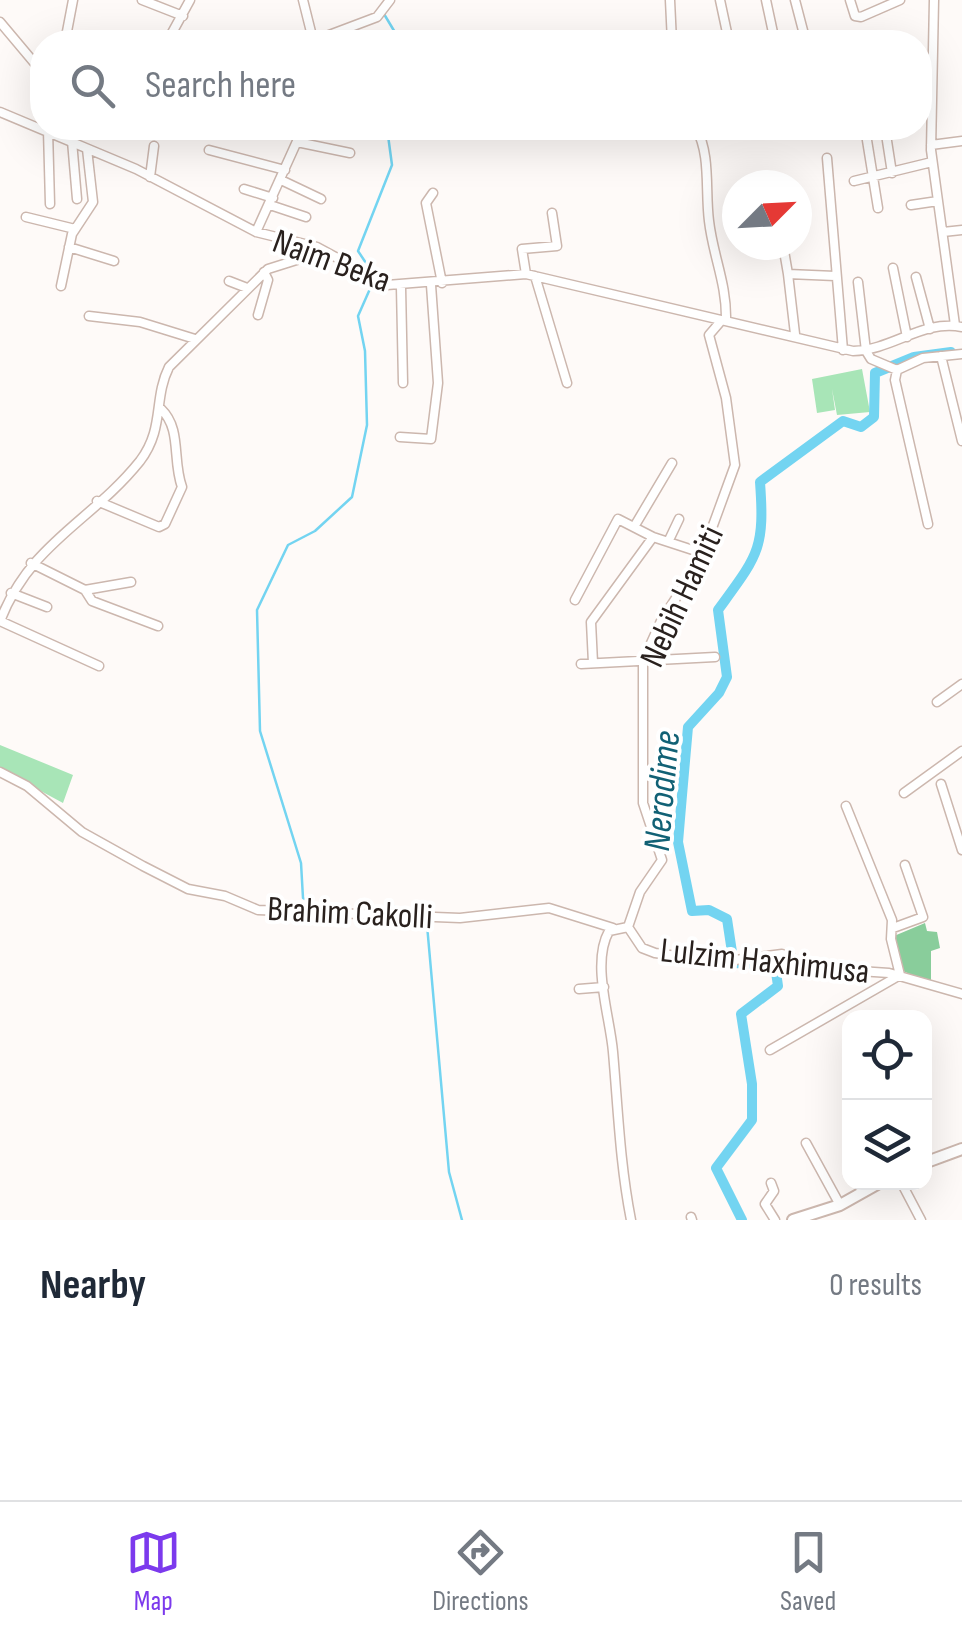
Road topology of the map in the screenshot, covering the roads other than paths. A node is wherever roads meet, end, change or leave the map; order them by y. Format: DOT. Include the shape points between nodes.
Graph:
graph roads {
  1 [pos="73,0"];
  2 [pos="142,0"];
  3 [pos="190,0"];
  4 [pos="303,0"];
  5 [pos="390,0"];
  6 [pos="670,0"];
  7 [pos="720,0"];
  8 [pos="766,0"];
  9 [pos="796,0"];
  10 [pos="850,0"];
  11 [pos="900,0"];
  12 [pos="934,0"];
  13 [pos="182,16"];
  14 [pos="0,22"];
  15 [pos="68,30"];
  16 [pos="174,30"];
  17 [pos="310,30"];
  18 [pos="346,30"];
  19 [pos="671,30"];
  20 [pos="726,30"];
  21 [pos="773,30"];
  22 [pos="803,30"];
  23 [pos="30,58"];
  24 [pos="932,97"];
  25 [pos="0,112"];
  26 [pos="30,123"];
  27 [pos="48,140"];
  28 [pos="69,140"];
  29 [pos="699,140"];
  30 [pos="867,140"];
  31 [pos="886,140"];
  32 [pos="931,140"];
  33 [pos="962,141"];
  34 [pos="72,142"];
  35 [pos="297,142"];
  36 [pos="931,145"];
  37 [pos="154,146"];
  38 [pos="87,149"];
  39 [pos="209,150"];
  40 [pos="350,152"];
  41 [pos="827,158"];
  42 [pos="932,162"];
  43 [pos="285,170"];
  44 [pos="892,172"];
  45 [pos="873,176"];
  46 [pos="150,177"];
  47 [pos="280,180"];
  48 [pos="854,181"];
  49 [pos="244,190"];
  50 [pos="433,194"];
  51 [pos="77,198"];
  52 [pos="321,199"];
  53 [pos="272,202"];
  54 [pos="938,202"];
  55 [pos="50,204"];
  56 [pos="911,205"];
  57 [pos="878,208"];
  58 [pos="552,213"];
  59 [pos="306,217"];
  60 [pos="26,218"];
  61 [pos="76,229"];
  62 [pos="962,230"];
  63 [pos="256,232"];
  64 [pos="943,232"];
  65 [pos="69,247"];
  66 [pos="322,252"];
  67 [pos="786,260"];
  68 [pos="114,261"];
  69 [pos="892,268"];
  70 [pos="264,272"];
  71 [pos="788,274"];
  72 [pos="530,275"];
  73 [pos="835,276"];
  74 [pos="916,277"];
  75 [pos="229,281"];
  76 [pos="858,282"];
  77 [pos="442,283"];
  78 [pos="431,284"];
  79 [pos="61,286"];
  80 [pos="402,287"];
  81 [pos="248,288"];
  82 [pos="89,316"];
  83 [pos="258,316"];
  84 [pos="724,321"];
  85 [pos="959,326"];
  86 [pos="930,329"];
  87 [pos="795,334"];
  88 [pos="907,337"];
  89 [pos="194,339"];
  90 [pos="842,350"];
  91 [pos="866,351"];
  92 [pos="962,354"];
  93 [pos="941,356"];
  94 [pos="889,367"];
  95 [pos="403,383"];
  96 [pos="567,383"];
  97 [pos="161,409"];
  98 [pos="400,438"];
  99 [pos="962,441"];
  100 [pos="672,463"];
  101 [pos="97,501"];
  102 [pos="679,519"];
  103 [pos="928,524"];
  104 [pos="634,527"];
  105 [pos="653,537"];
  106 [pos="669,540"];
  107 [pos="702,553"];
  108 [pos="31,562"];
  109 [pos="132,582"];
  110 [pos="85,590"];
  111 [pos="11,594"];
  112 [pos="576,600"];
  113 [pos="47,607"];
  114 [pos="0,621"];
  115 [pos="158,626"];
  116 [pos="715,657"];
  117 [pos="643,660"];
  118 [pos="593,663"];
  119 [pos="581,664"];
  120 [pos="99,666"];
  121 [pos="962,684"];
  122 [pos="938,702"];
  123 [pos="962,751"];
  124 [pos="0,772"];
  125 [pos="941,784"];
  126 [pos="904,793"];
  127 [pos="846,806"];
  128 [pos="962,850"];
  129 [pos="906,866"];
  130 [pos="628,927"];
  131 [pos="613,928"];
  132 [pos="892,928"];
  133 [pos="900,975"];
  134 [pos="604,988"];
  135 [pos="579,989"];
  136 [pos="962,994"];
  137 [pos="770,1050"];
  138 [pos="806,1143"];
  139 [pos="962,1149"];
  140 [pos="932,1160"];
  141 [pos="771,1183"];
  142 [pos="867,1190"];
  143 [pos="905,1190"];
  144 [pos="840,1205"];
  145 [pos="819,1216"];
  146 [pos="631,1220"];
  147 [pos="775,1220"];
  148 [pos="793,1220"];
  149 [pos="921,1220"];
  1 -- 15 [label="street"];
  2 -- 13 [label="street"];
  3 -- 13 [label="street"];
  4 -- 17 [label="street"];
  5 -- 18 [label="street" via="382,12"];
  6 -- 19 [label="street"];
  7 -- 20 [label="street"];
  8 -- 21 [label="street"];
  9 -- 22 [label="street"];
  10 -- 11 [label="street" via="861,18"];
  12 -- 24 [label="street"];
  13 -- 16 [label="street"];
  14 -- 23 [label="street"];
  25 -- 26 [label="street, Naim Beka"];
  27 -- 55 [label="street"];
  28 -- 34 [label="street, Naim Beka"];
  29 -- 84 [label="street" via="709,224 724,277"];
  30 -- 45 [label="street"];
  31 -- 44 [label="street"];
  32 -- 36 [label="street"];
  33 -- 36 [label="street"];
  34 -- 38 [label="street, Naim Beka"];
  34 -- 51 [label="street"];
  35 -- 40 [label="street"];
  35 -- 43 [label="street"];
  36 -- 42 [label="street"];
  37 -- 46 [label="street"];
  38 -- 46 [label="street, Naim Beka"];
  38 -- 61 [label="street" via="93,202"];
  39 -- 43 [label="street"];
  41 -- 73 [label="street"];
  42 -- 44 [label="street"];
  42 -- 54 [label="street"];
  43 -- 47 [label="street"];
  44 -- 45 [label="street"];
  45 -- 48 [label="street"];
  45 -- 57 [label="street"];
  46 -- 63 [label="street, Naim Beka"];
  47 -- 52 [label="street"];
  47 -- 53 [label="street"];
  49 -- 53 [label="street"];
  50 -- 77 [label="street" via="426,203"];
  53 -- 59 [label="street"];
  53 -- 63 [label="street"];
  54 -- 56 [label="street"];
  54 -- 64 [label="street"];
  58 -- 72 [label="street" via="557,246 522,249"];
  60 -- 61 [label="street"];
  61 -- 65 [label="street"];
  62 -- 64 [label="street"];
  63 -- 66 [label="street, Naim Beka"];
  64 -- 85 [label="street"];
  65 -- 68 [label="street"];
  65 -- 79 [label="street"];
  66 -- 70 [label="street"];
  66 -- 80 [label="street, Naim Beka"];
  67 -- 71 [label="street"];
  69 -- 88 [label="street"];
  70 -- 81 [label="street"];
  70 -- 83 [label="street" via="268,280"];
  71 -- 73 [label="street"];
  71 -- 87 [label="street"];
  72 -- 77 [label="street, Naim Beka"];
  72 -- 84 [label="street, Naim Beka"];
  72 -- 96 [label="street"];
  73 -- 90 [label="street"];
  74 -- 86 [label="street"];
  75 -- 81 [label="street"];
  76 -- 91 [label="street"];
  77 -- 78 [label="street, Naim Beka"];
  78 -- 80 [label="street, Naim Beka"];
  78 -- 98 [label="street" via="438,382 431,439"];
  80 -- 95 [label="street"];
  81 -- 89 [label="street"];
  82 -- 89 [label="street" via="140,322"];
  84 -- 87 [label="street, Naim Beka"];
  84 -- 107 [label="street, Nebih Hamiti" via="709,335 734,466"];
  85 -- 86 [label="street, Naim Beka"];
  86 -- 88 [label="street, Naim Beka"];
  87 -- 90 [label="street, Naim Beka"];
  88 -- 91 [label="street, Naim Beka"];
  89 -- 97 [label="street" via="162,380"];
  90 -- 91 [label="street, Naim Beka"];
  91 -- 94 [label="street"];
  92 -- 93 [label="street"];
  93 -- 94 [label="street"];
  93 -- 99 [label="street"];
  94 -- 103 [label="street"];
  97 -- 101 [label="street" via="142,458"];
  97 -- 101 [label="street" via="174,426 174,466 182,487 165,524"];
  100 -- 104 [label="street"];
  101 -- 108 [label="street"];
  102 -- 106 [label="street"];
  104 -- 105 [label="street"];
  104 -- 112 [label="street" via="616,520"];
  105 -- 106 [label="street"];
  105 -- 118 [label="street" via="591,622"];
  106 -- 107 [label="street"];
  107 -- 117 [label="street, Nebih Hamiti"];
  108 -- 110 [label="street"];
  108 -- 111 [label="street"];
  109 -- 110 [label="street"];
  110 -- 115 [label="street" via="92,601"];
  111 -- 113 [label="street"];
  111 -- 114 [label="street"];
  114 -- 120 [label="street"];
  116 -- 117 [label="street"];
  117 -- 118 [label="street"];
  117 -- 130 [label="street, Nebih Hamiti" via="642,803 662,860 640,892"];
  118 -- 119 [label="street"];
  121 -- 122 [label="street"];
  123 -- 126 [label="street"];
  124 -- 131 [label="street, Brahim Cakolli" via="82,832 188,889 258,910 460,918 549,908"];
  125 -- 128 [label="street"];
  127 -- 132 [label="street"];
  129 -- 132 [label="street" via="923,916"];
  130 -- 131 [label="street, Lulzim Haxhimusa"];
  130 -- 133 [label="street, Lulzim Haxhimusa" via="642,948 655,953 720,962 782,954 815,968"];
  131 -- 134 [label="street, Lulzim Haxhimusa" via="604,944"];
  132 -- 133 [label="street"];
  133 -- 136 [label="street"];
  133 -- 137 [label="street, Lulzim Haxhimusa"];
  134 -- 135 [label="street"];
  134 -- 146 [label="street, Lulzim Haxhimusa"];
  138 -- 144 [label="street"];
  139 -- 140 [label="main road"];
  141 -- 147 [label="street" via="774,1191 765,1204"];
  142 -- 144 [label="main road"];
  143 -- 149 [label="street"];
  144 -- 145 [label="main road"];
  145 -- 148 [label="main road"];
}
